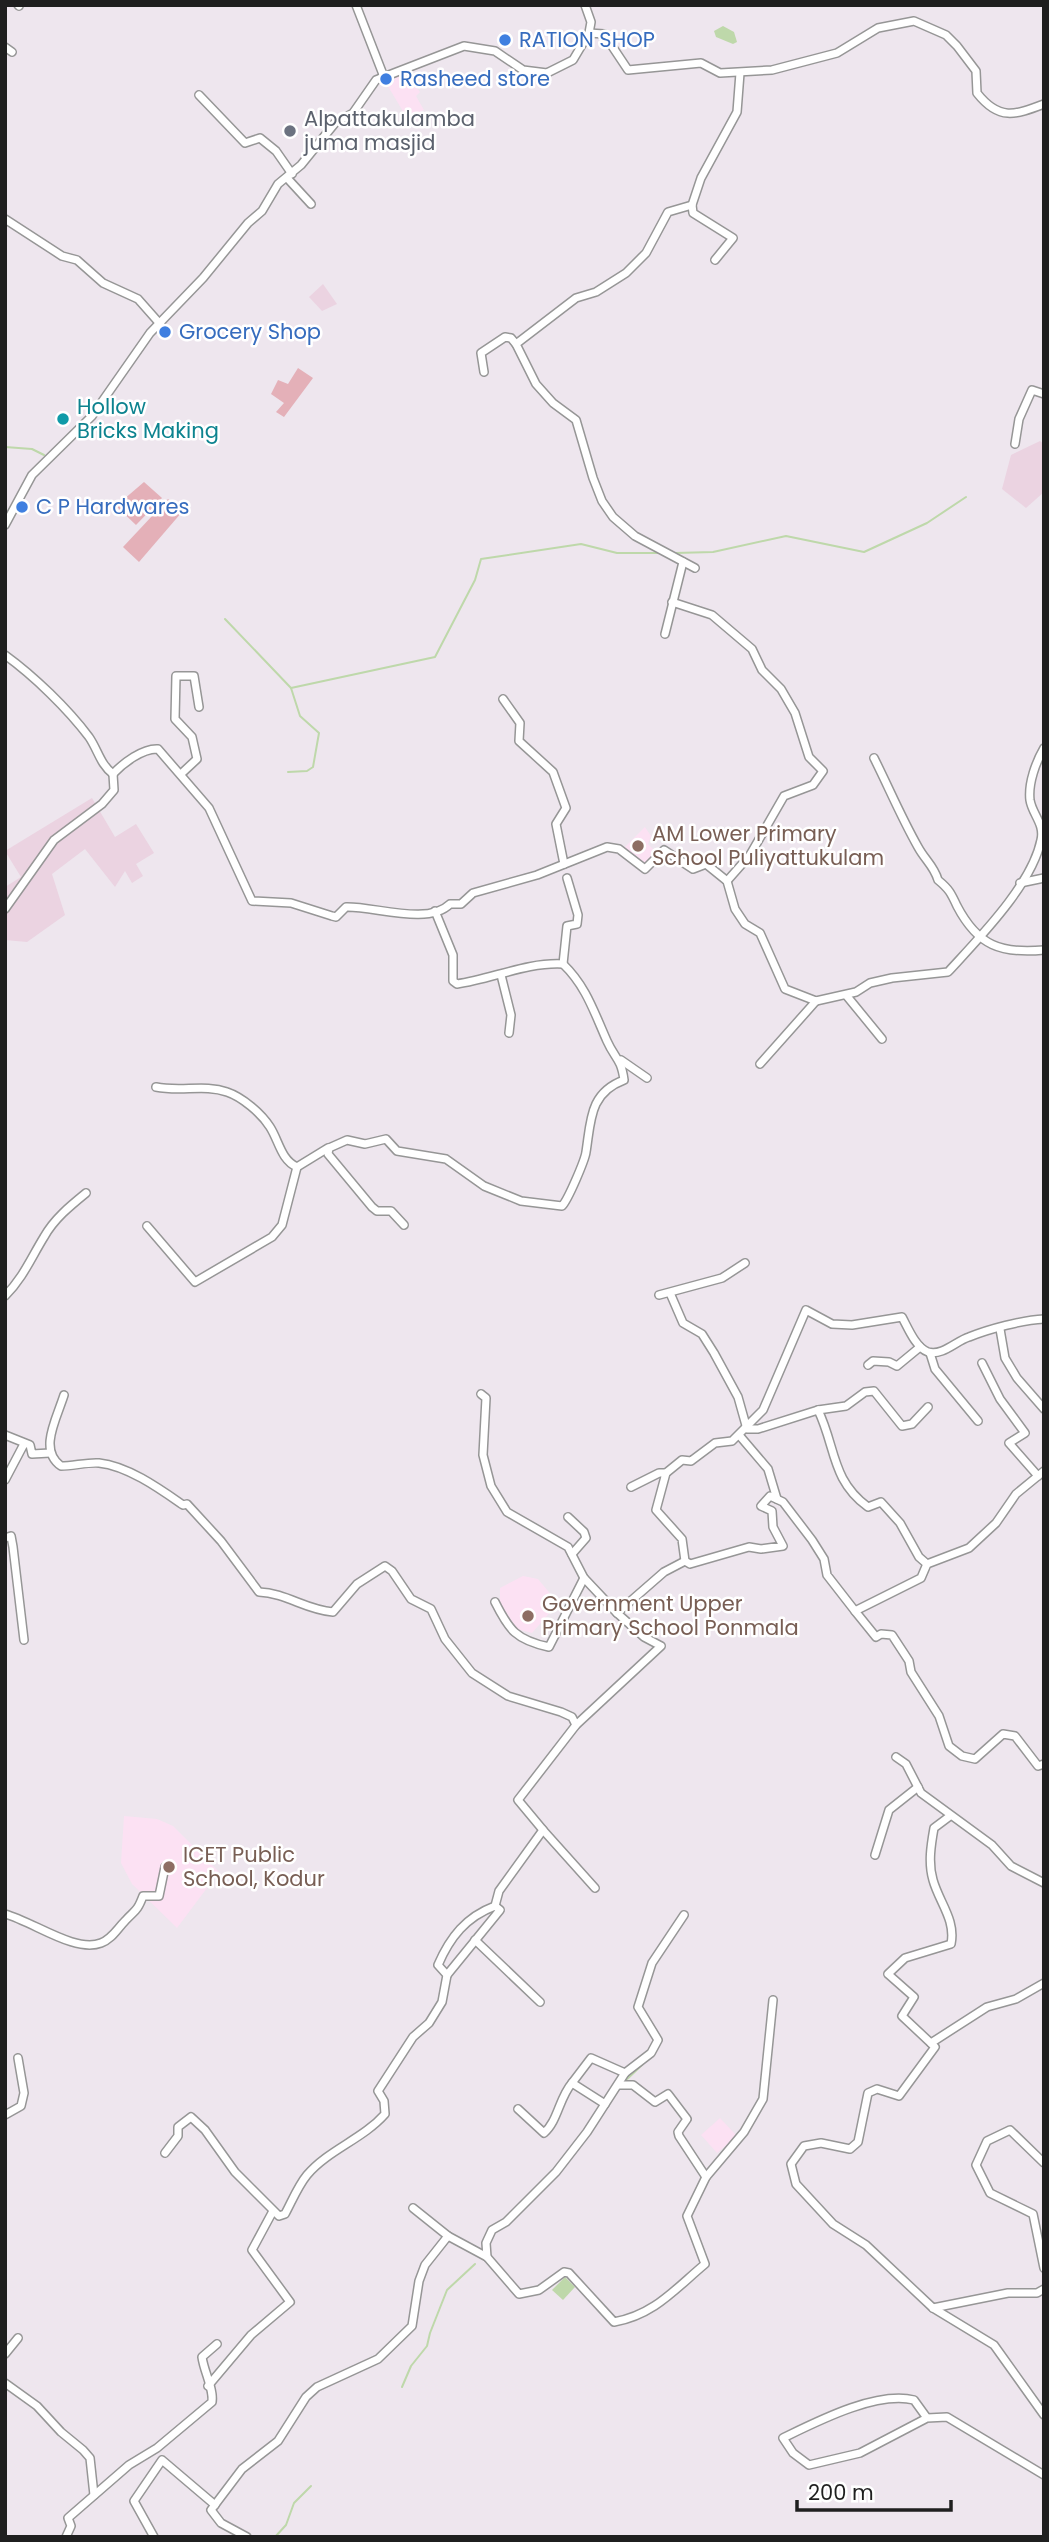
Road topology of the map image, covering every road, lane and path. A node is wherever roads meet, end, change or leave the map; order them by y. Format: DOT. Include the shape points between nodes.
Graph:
graph roads {
  1 [pos="356,5"];
  2 [pos="585,5"];
  3 [pos="589,33"];
  4 [pos="740,73"];
  5 [pos="384,77"];
  6 [pos="199,95"];
  7 [pos="1044,104"];
  8 [pos="290,176"];
  9 [pos="311,204"];
  10 [pos="692,205"];
  11 [pos="5,219"];
  12 [pos="715,260"];
  13 [pos="161,325"];
  14 [pos="516,344"];
  15 [pos="484,372"];
  16 [pos="1044,394"];
  17 [pos="1015,444"];
  18 [pos="5,525"];
  19 [pos="682,562"];
  20 [pos="695,568"];
  21 [pos="672,602"];
  22 [pos="665,634"];
  23 [pos="7,659"];
  24 [pos="503,699"];
  25 [pos="199,707"];
  26 [pos="1044,748"];
  27 [pos="874,758"];
  28 [pos="182,773"];
  29 [pos="113,774"];
  30 [pos="564,864"];
  31 [pos="567,878"];
  32 [pos="1044,878"];
  33 [pos="727,881"];
  34 [pos="1020,883"];
  35 [pos="5,909"];
  36 [pos="435,911"];
  37 [pos="978,937"];
  38 [pos="1044,950"];
  39 [pos="563,964"];
  40 [pos="502,975"];
  41 [pos="846,995"];
  42 [pos="816,1001"];
  43 [pos="509,1033"];
  44 [pos="882,1039"];
  45 [pos="619,1058"];
  46 [pos="760,1064"];
  47 [pos="647,1078"];
  48 [pos="156,1087"];
  49 [pos="329,1148"];
  50 [pos="297,1167"];
  51 [pos="86,1194"];
  52 [pos="404,1225"];
  53 [pos="147,1226"];
  54 [pos="745,1263"];
  55 [pos="670,1293"];
  56 [pos="659,1295"];
  57 [pos="5,1296"];
  58 [pos="1044,1320"];
  59 [pos="1000,1329"];
  60 [pos="920,1347"];
  61 [pos="930,1353"];
  62 [pos="982,1363"];
  63 [pos="867,1365"];
  64 [pos="481,1394"];
  65 [pos="64,1395"];
  66 [pos="928,1407"];
  67 [pos="1044,1409"];
  68 [pos="818,1410"];
  69 [pos="978,1421"];
  70 [pos="747,1429"];
  71 [pos="5,1435"];
  72 [pos="739,1435"];
  73 [pos="23,1444"];
  74 [pos="50,1453"];
  75 [pos="666,1473"];
  76 [pos="1041,1474"];
  77 [pos="5,1480"];
  78 [pos="631,1487"];
  79 [pos="777,1499"];
  80 [pos="568,1517"];
  81 [pos="5,1538"];
  82 [pos="572,1554"];
  83 [pos="685,1561"];
  84 [pos="927,1564"];
  85 [pos="584,1578"];
  86 [pos="495,1602"];
  87 [pos="855,1611"];
  88 [pos="617,1613"];
  89 [pos="24,1640"];
  90 [pos="576,1725"];
  91 [pos="895,1757"];
  92 [pos="1044,1764"];
  93 [pos="918,1787"];
  94 [pos="950,1816"];
  95 [pos="543,1830"];
  96 [pos="875,1855"];
  97 [pos="165,1867"];
  98 [pos="1044,1883"];
  99 [pos="595,1888"];
  100 [pos="495,1906"];
  101 [pos="5,1914"];
  102 [pos="684,1915"];
  103 [pos="475,1940"];
  104 [pos="447,1975"];
  105 [pos="1044,1983"];
  106 [pos="773,2000"];
  107 [pos="540,2002"];
  108 [pos="931,2043"];
  109 [pos="18,2058"];
  110 [pos="625,2073"];
  111 [pos="572,2083"];
  112 [pos="618,2085"];
  113 [pos="605,2104"];
  114 [pos="518,2109"];
  115 [pos="5,2115"];
  116 [pos="165,2153"];
  117 [pos="1044,2164"];
  118 [pos="706,2177"];
  119 [pos="413,2208"];
  120 [pos="273,2211"];
  121 [pos="448,2236"];
  122 [pos="487,2257"];
  123 [pos="1044,2268"];
  124 [pos="1044,2288"];
  125 [pos="933,2308"];
  126 [pos="18,2338"];
  127 [pos="217,2344"];
  128 [pos="5,2354"];
  129 [pos="5,2383"];
  130 [pos="208,2386"];
  131 [pos="1044,2415"];
  132 [pos="927,2418"];
  133 [pos="1044,2475"];
  134 [pos="94,2495"];
  135 [pos="215,2505"];
  136 [pos="66,2537"];
  137 [pos="155,2537"];
  138 [pos="247,2537"];
  1 -- 5 [label="street"];
  2 -- 3 [label="street"];
  3 -- 4 [label="street" via="604,34 628,70 701,63 720,72"];
  3 -- 5 [label="street" via="582,49 566,65 547,73 530,73 495,51 464,46"];
  4 -- 7 [label="street" via="772,70 837,53 878,28 914,21 946,35 957,46 976,71 977,93 995,110 1017,114"];
  4 -- 10 [label="street" via="737,112 701,178"];
  5 -- 8 [label="street" via="353,113 335,123"];
  6 -- 8 [label="street" via="245,143 260,138 276,151"];
  8 -- 9 [label="street"];
  8 -- 13 [label="street" via="278,184 262,211 227,245"];
  10 -- 12 [label="street" via="693,213 733,237"];
  10 -- 14 [label="street" via="668,212 646,253 626,274 576,298"];
  11 -- 13 [label="street" via="62,256 77,260 103,283 138,299"];
  13 -- 18 [label="street" via="120,372 92,416 32,475"];
  14 -- 15 [label="street" via="505,337 481,353"];
  14 -- 19 [label="street" via="536,384 576,419 593,478 613,517 635,536"];
  16 -- 17 [label="street" via="1032,390 1019,419"];
  19 -- 20 [label="street"];
  19 -- 21 [label="street"];
  21 -- 22 [label="street"];
  21 -- 33 [label="street" via="712,615 752,649 794,713 809,757 822,771 813,785 783,796 750,855"];
  23 -- 29 [label="street" via="87,734 104,767"];
  24 -- 30 [label="street" via="520,723 519,741 553,772 566,808 556,824"];
  25 -- 28 [label="street" via="194,676 176,676 175,719 192,737 197,759"];
  26 -- 34 [label="street" via="1036,762 1030,801 1040,820 1042,839"];
  27 -- 37 [label="street" via="919,851 936,870 938,880 952,891"];
  28 -- 29 [label="street" via="152,748"];
  28 -- 36 [label="street" via="214,816 252,901 291,903 336,917 346,907 366,906 407,915"];
  29 -- 35 [label="street" via="114,790 54,840"];
  30 -- 33 [label="street" via="607,847 619,849 645,869 664,850 692,869 706,864"];
  30 -- 36 [label="street" via="472,893 461,904"];
  31 -- 39 [label="street" via="578,915 577,923 567,926"];
  32 -- 34 [label="street"];
  33 -- 42 [label="street" via="735,909 745,924 760,933 785,989"];
  34 -- 37 [label="street"];
  36 -- 40 [label="street" via="453,955 453,981"];
  37 -- 38 [label="street" via="1019,952"];
  37 -- 41 [label="street" via="948,972 892,978"];
  39 -- 40 [label="street" via="534,965"];
  39 -- 45 [label="street" via="585,990"];
  40 -- 43 [label="street" via="512,1015"];
  41 -- 42 [label="street"];
  41 -- 44 [label="street"];
  42 -- 46 [label="street"];
  45 -- 47 [label="street"];
  45 -- 49 [label="street" via="624,1080 611,1085 591,1115 585,1158 570,1198 562,1206 521,1201 484,1186 446,1159 397,1151 386,1139 365,1144 347,1140"];
  48 -- 50 [label="street" via="189,1091 208,1087 230,1092 269,1125 288,1163"];
  49 -- 50 [label="street"];
  49 -- 52 [label="street" via="328,1154 372,1207 391,1211"];
  50 -- 53 [label="street" via="282,1225 272,1237 195,1282"];
  51 -- 57 [label="street" via="44,1235 23,1278"];
  54 -- 55 [label="street" via="722,1278"];
  55 -- 56 [label="street"];
  55 -- 70 [label="street" via="683,1323 702,1334 714,1353 738,1396"];
  58 -- 59 [label="street" via="1026,1320"];
  59 -- 61 [label="street"];
  59 -- 67 [label="street" via="1005,1358"];
  60 -- 61 [label="street"];
  60 -- 63 [label="street" via="897,1366 873,1361"];
  60 -- 70 [label="street" via="902,1317 832,1324 806,1310 782,1361 774,1391"];
  61 -- 69 [label="street" via="934,1368"];
  62 -- 76 [label="street" via="1000,1399 1025,1433 1009,1443"];
  64 -- 82 [label="street" via="486,1398 483,1455 491,1486 506,1511 545,1532"];
  65 -- 74 [label="street"];
  66 -- 68 [label="street" via="906,1427 874,1391 846,1406"];
  68 -- 70 [label="street"];
  68 -- 84 [label="street" via="842,1482 868,1507 881,1502"];
  70 -- 72 [label="street"];
  71 -- 74 [label="street" via="30,1446 32,1454"];
  72 -- 75 [label="street" via="715,1444 691,1461 682,1460"];
  72 -- 79 [label="street" via="768,1469"];
  73 -- 77 [label="street"];
  74 -- 90 [label="street" via="61,1466 112,1466 183,1506 187,1504 259,1592 275,1592 306,1607 332,1612 358,1584 385,1566 411,1599 431,1609 445,1639 471,1673 509,1696 572,1717"];
  75 -- 78 [label="street"];
  75 -- 83 [label="street" via="656,1510 682,1539"];
  76 -- 84 [label="street" via="1016,1494 996,1523 969,1548"];
  79 -- 83 [label="street" via="770,1496 761,1506 772,1511 773,1527 783,1546 749,1547 690,1564"];
  79 -- 87 [label="street" via="818,1548 827,1575"];
  80 -- 82 [label="street" via="586,1538"];
  81 -- 89 [label="street" via="11,1536"];
  82 -- 85 [label="street"];
  83 -- 88 [label="street" via="664,1572"];
  84 -- 87 [label="street" via="921,1578"];
  85 -- 86 [label="street" via="549,1647 509,1630"];
  85 -- 88 [label="street"];
  87 -- 92 [label="street" via="876,1637 892,1635 940,1716 949,1746 975,1759 1003,1734 1015,1736 1038,1766"];
  88 -- 90 [label="street" via="643,1637 661,1646"];
  90 -- 95 [label="street" via="518,1800"];
  91 -- 93 [label="street" via="906,1764"];
  93 -- 94 [label="street"];
  93 -- 96 [label="street" via="890,1810"];
  94 -- 98 [label="street" via="992,1845 1011,1866"];
  94 -- 108 [label="street" via="934,1828 930,1848 932,1879 954,1929 951,1944 905,1958 888,1974 915,1997 902,2016"];
  95 -- 99 [label="street"];
  95 -- 100 [label="street" via="499,1891"];
  97 -- 101 [label="street" via="159,1896 143,1896 137,1913 103,1943 84,1946 69,1942 39,1925"];
  100 -- 103 [label="street" via="500,1910"];
  100 -- 104 [label="street" via="475,1914 455,1934 438,1965"];
  102 -- 110 [label="street" via="652,1963 638,2007 658,2040 651,2053"];
  103 -- 104 [label="street"];
  103 -- 107 [label="street"];
  104 -- 120 [label="street" via="442,2002 378,2091 385,2114 305,2177 285,2214"];
  105 -- 108 [label="street" via="1016,1999 987,2007"];
  106 -- 118 [label="street" via="763,2099 744,2132"];
  108 -- 125 [label="street" via="935,2047 899,2096 877,2089 868,2093 858,2143 850,2149 821,2143 804,2146 790,2164 796,2184 833,2224 866,2245"];
  109 -- 115 [label="street" via="24,2094 21,2106"];
  110 -- 111 [label="street" via="591,2058"];
  110 -- 112 [label="street"];
  111 -- 113 [label="street"];
  111 -- 114 [label="street" via="546,2132"];
  112 -- 113 [label="street"];
  112 -- 118 [label="street" via="633,2085 655,2102 668,2094 687,2119 679,2136"];
  113 -- 122 [label="street" via="556,2172 492,2230 486,2243"];
  116 -- 120 [label="street" via="178,2136 178,2127 191,2117"];
  117 -- 123 [label="street" via="1010,2130 987,2141 976,2165 989,2193 1033,2214"];
  118 -- 122 [label="street" via="687,2216 705,2264 664,2302 633,2319 614,2322 565,2272 539,2290 519,2294"];
  119 -- 121 [label="street"];
  120 -- 130 [label="street" via="252,2250 278,2278 290,2302 251,2335"];
  121 -- 122 [label="street"];
  121 -- 135 [label="street" via="425,2265 412,2326 378,2358 317,2387 278,2441 242,2469"];
  124 -- 125 [label="street" via="1037,2293 1008,2293"];
  125 -- 131 [label="street" via="994,2345"];
  126 -- 128 [label="street"];
  127 -- 130 [label="street" via="202,2357"];
  129 -- 134 [label="street" via="37,2406 90,2458"];
  130 -- 134 [label="street" via="212,2402"];
  132 -- 132 [label="street" via="860,2454 809,2465 793,2454 783,2438 831,2415 899,2396 914,2400"];
  132 -- 133 [label="street" via="947,2417"];
  134 -- 136 [label="street" via="68,2518 71,2526"];
  135 -- 137 [label="street" via="162,2460 134,2501"];
  135 -- 138 [label="street" via="211,2510 221,2523"];
}
